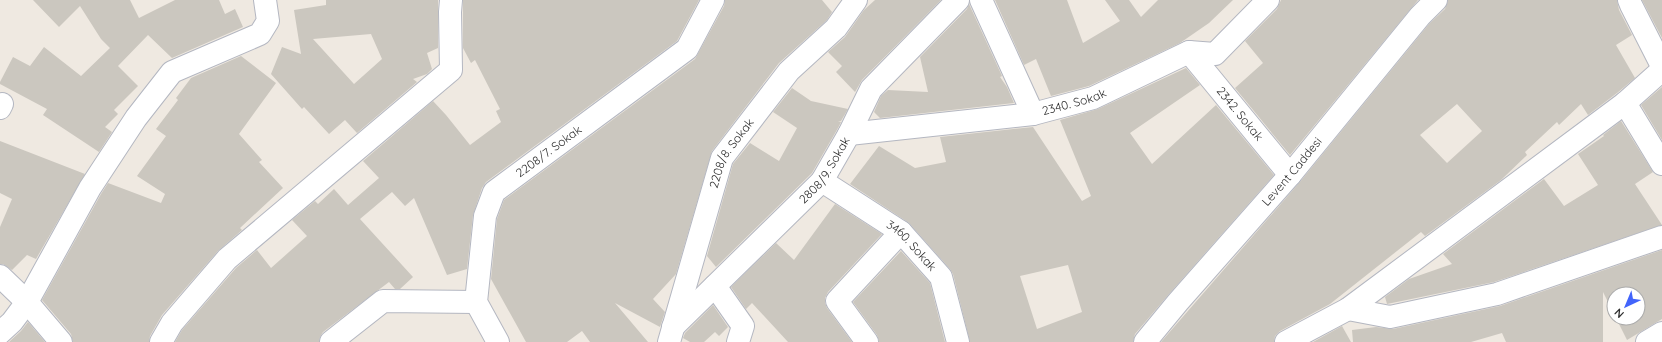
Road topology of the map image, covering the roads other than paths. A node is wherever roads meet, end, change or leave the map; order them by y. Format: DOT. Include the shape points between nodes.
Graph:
graph roads {
  1 [pos="265,0"];
  2 [pos="451,0"];
  3 [pos="713,0"];
  4 [pos="856,0"];
  5 [pos="958,0"];
  6 [pos="981,0"];
  7 [pos="1268,0"];
  8 [pos="1436,0"];
  9 [pos="1630,0"];
  10 [pos="1189,52"];
  11 [pos="1662,66"];
  12 [pos="1662,70"];
  13 [pos="1626,103"];
  14 [pos="1033,114"];
  15 [pos="849,134"];
  16 [pos="1662,164"];
  17 [pos="1290,175"];
  18 [pos="822,181"];
  19 [pos="901,232"];
  20 [pos="1662,237"];
  21 [pos="0,276"];
  22 [pos="715,286"];
  23 [pos="26,302"];
  24 [pos="476,302"];
  25 [pos="1348,309"];
  26 [pos="0,333"];
  27 [pos="1662,333"];
  28 [pos="671,334"];
  29 [pos="60,342"];
  30 [pos="161,342"];
  31 [pos="331,342"];
  32 [pos="498,342"];
  33 [pos="738,342"];
  34 [pos="866,342"];
  35 [pos="958,342"];
  36 [pos="1145,342"];
  37 [pos="1286,342"];
  38 [pos="1647,342"];
  1 -- 23 [label="street" via="268,21 260,34 172,72 136,118 90,188"];
  2 -- 30 [label="street" via="451,70 227,259 172,323"];
  3 -- 24 [label="street, 2208/7. Sokak" via="687,49 494,192 485,216"];
  4 -- 28 [label="street, 2208/8. Sokak" via="836,28 789,71 722,158"];
  5 -- 15 [label="street, 2808/9. Sokak" via="870,89"];
  6 -- 14 [label="street"];
  7 -- 10 [label="street, 2340. Sokak" via="1216,54"];
  8 -- 17 [label="street, Levent Caddesi" via="1420,16"];
  9 -- 11 [label="street"];
  10 -- 14 [label="street, 2340. Sokak" via="1093,98"];
  10 -- 17 [label="street, 2342. Sokak"];
  12 -- 13 [label="street"];
  13 -- 16 [label="street"];
  13 -- 25 [label="street"];
  14 -- 15 [label="street, 2340. Sokak"];
  15 -- 18 [label="street, 2808/9. Sokak"];
  17 -- 36 [label="street, Levent Caddesi"];
  18 -- 19 [label="street, 3460. Sokak"];
  18 -- 22 [label="street, 2808/9. Sokak"];
  19 -- 34 [label="street" via="837,301"];
  19 -- 35 [label="street, 3460. Sokak" via="941,277"];
  20 -- 25 [label="street" via="1497,294 1390,317"];
  21 -- 23 [label="street"];
  22 -- 28 [label="street, 2808/9. Sokak"];
  22 -- 33 [label="street" via="743,326"];
  23 -- 26 [label="street" via="12,322"];
  23 -- 29 [label="street"];
  24 -- 31 [label="street" via="383,301"];
  24 -- 32 [label="street"];
  25 -- 37 [label="street"];
  27 -- 38 [label="street"];
}
